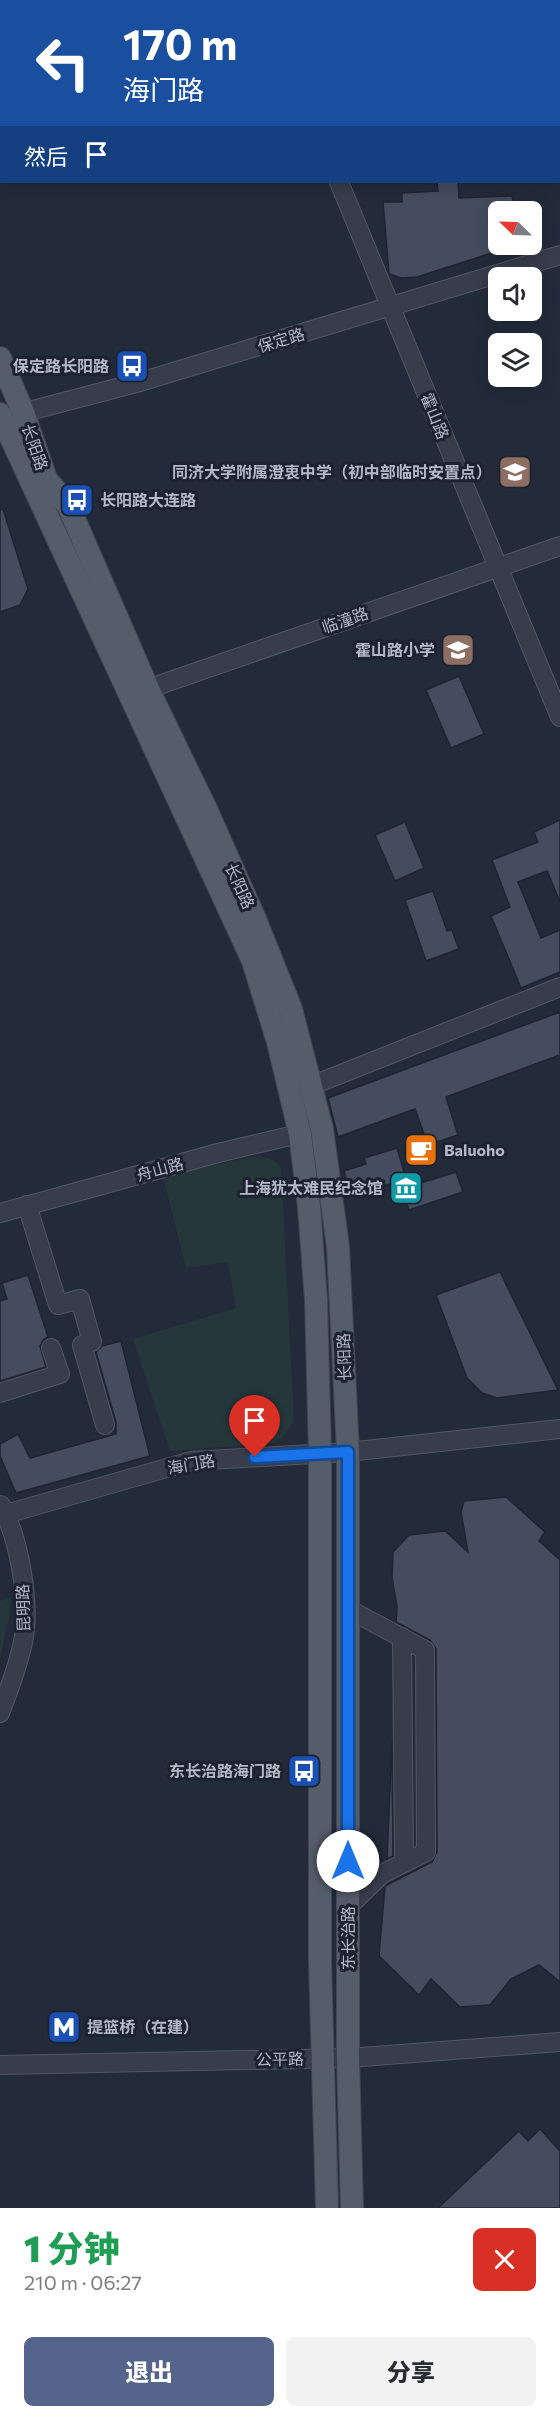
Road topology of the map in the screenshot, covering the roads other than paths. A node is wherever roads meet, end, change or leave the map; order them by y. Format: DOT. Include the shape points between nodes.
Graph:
graph roads {
  1 [pos="339,183"];
  2 [pos="560,255"];
  3 [pos="390,307"];
  4 [pos="0,358"];
  5 [pos="6,416"];
  6 [pos="560,546"];
  7 [pos="497,568"];
  8 [pos="139,692"];
  9 [pos="560,717"];
  10 [pos="560,987"];
  11 [pos="301,1090"];
  12 [pos="311,1131"];
  13 [pos="27,1205"];
  14 [pos="0,1213"];
  15 [pos="51,1348"];
  16 [pos="0,1393"];
  17 [pos="105,1425"];
  18 [pos="560,1429"];
  19 [pos="348,1452"];
  20 [pos="320,1453"];
  21 [pos="3,1508"];
  22 [pos="348,1609"];
  23 [pos="0,1713"];
  24 [pos="348,1907"];
  25 [pos="560,2042"];
  26 [pos="324,2058"];
  27 [pos="348,2058"];
  28 [pos="0,2065"];
  29 [pos="327,2208"];
  30 [pos="352,2208"];
  1 -- 3 [label="street, 霍山路"];
  2 -- 3 [label="street, 保定路"];
  3 -- 5 [label="street, 保定路" via="140,382"];
  3 -- 7 [label="street, 霍山路"];
  4 -- 5 [label="main road, 长阳路"];
  5 -- 8 [label="main road, 长阳路" via="46,479 68,505"];
  6 -- 7 [label="street, 临潼路"];
  7 -- 8 [label="street, 临潼路"];
  7 -- 9 [label="street, 霍山路"];
  8 -- 11 [label="main road, 长阳路" via="206,809 255,919 291,1009"];
  10 -- 11 [label="street"];
  11 -- 12 [label="main road, 长阳路"];
  12 -- 13 [label="street, 舟山路"];
  12 -- 19 [label="main road, 长阳路" via="338,1247"];
  12 -- 20 [label="main road, 长阳路" via="309,1207"];
  13 -- 14 [label="street, 舟山路"];
  13 -- 17 [label="street" via="58,1305 80,1299 92,1342 82,1345"];
  15 -- 16 [label="street" via="60,1374"];
  18 -- 19 [label="street, 海门路"];
  19 -- 20 [label="street, 海门路"];
  19 -- 22 [label="main road, 东长治路"];
  20 -- 21 [label="street, 海门路" via="191,1461"];
  20 -- 26 [label="main road, 东长治路" via="320,1961"];
  21 -- 23 [label="street, 昆明路" via="19,1561 25,1625 17,1666"];
  22 -- 24 [label="main road, 东长治路"];
  22 -- 24 [label="street" via="425,1650 426,1852 382,1875"];
  24 -- 27 [label="main road, 东长治路"];
  25 -- 27 [label="street, 公平路"];
  26 -- 27 [label="street, 公平路"];
  26 -- 28 [label="street, 公平路"];
  26 -- 29 [label="main road, 东长治路"];
  27 -- 30 [label="main road, 东长治路"];
}
